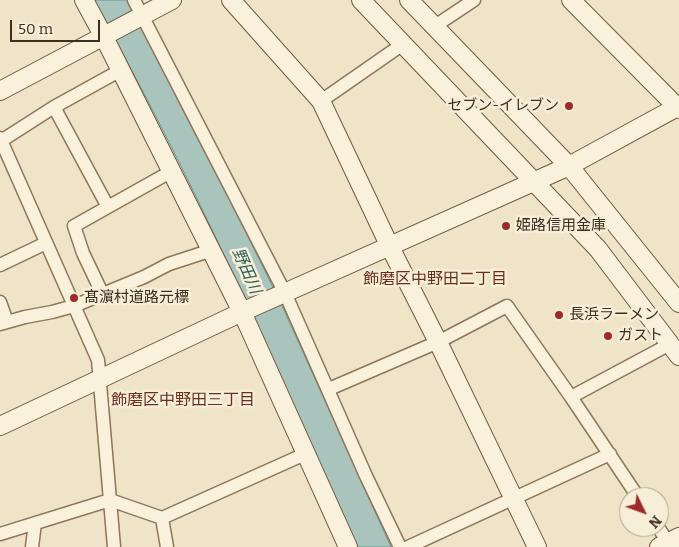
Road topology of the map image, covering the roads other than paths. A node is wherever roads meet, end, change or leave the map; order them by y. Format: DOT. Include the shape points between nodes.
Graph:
graph roads {
  1 [pos="84,0"];
  2 [pos="134,0"];
  3 [pos="172,0"];
  4 [pos="231,0"];
  5 [pos="361,0"];
  6 [pos="410,0"];
  7 [pos="474,0"];
  8 [pos="571,0"];
  9 [pos="142,16"];
  10 [pos="435,26"];
  11 [pos="104,37"];
  12 [pos="403,44"];
  13 [pos="121,70"];
  14 [pos="0,91"];
  15 [pos="321,101"];
  16 [pos="678,107"];
  17 [pos="54,108"];
  18 [pos="0,140"];
  19 [pos="568,166"];
  20 [pos="172,171"];
  21 [pos="534,181"];
  22 [pos="108,207"];
  23 [pos="46,243"];
  24 [pos="390,246"];
  25 [pos="212,250"];
  26 [pos="0,265"];
  27 [pos="102,293"];
  28 [pos="286,293"];
  29 [pos="0,302"];
  30 [pos="679,303"];
  31 [pos="74,306"];
  32 [pos="242,312"];
  33 [pos="3,323"];
  34 [pos="438,342"];
  35 [pos="675,350"];
  36 [pos="99,380"];
  37 [pos="329,389"];
  38 [pos="572,396"];
  39 [pos="0,426"];
  40 [pos="305,454"];
  41 [pos="610,454"];
  42 [pos="631,487"];
  43 [pos="512,499"];
  44 [pos="110,500"];
  45 [pos="162,518"];
  46 [pos="35,523"];
  47 [pos="0,534"];
  48 [pos="32,547"];
  49 [pos="114,547"];
  50 [pos="167,547"];
  51 [pos="348,547"];
  52 [pos="400,547"];
  53 [pos="408,547"];
  54 [pos="537,547"];
  1 -- 11 [label="street"];
  2 -- 9 [label="street"];
  3 -- 9 [label="street"];
  4 -- 15 [label="street"];
  5 -- 12 [label="street"];
  6 -- 10 [label="street"];
  7 -- 10 [label="street"];
  8 -- 16 [label="street"];
  9 -- 11 [label="street"];
  9 -- 28 [label="street"];
  10 -- 19 [label="street"];
  11 -- 13 [label="street"];
  11 -- 14 [label="street"];
  12 -- 15 [label="street"];
  12 -- 21 [label="street"];
  13 -- 17 [label="street"];
  13 -- 20 [label="street"];
  15 -- 24 [label="street"];
  16 -- 19 [label="street"];
  17 -- 18 [label="street"];
  17 -- 22 [label="street"];
  18 -- 23 [label="street"];
  19 -- 21 [label="street"];
  19 -- 30 [label="street"];
  20 -- 22 [label="street"];
  20 -- 25 [label="street"];
  21 -- 24 [label="street"];
  21 -- 35 [label="street" via="598,249"];
  22 -- 27 [label="street" via="74,226"];
  23 -- 26 [label="street"];
  23 -- 31 [label="street"];
  24 -- 28 [label="street"];
  24 -- 34 [label="street"];
  25 -- 27 [label="street" via="169,264"];
  25 -- 32 [label="street"];
  27 -- 31 [label="street"];
  28 -- 32 [label="street"];
  28 -- 37 [label="street"];
  29 -- 33 [label="street"];
  31 -- 33 [label="street"];
  31 -- 36 [label="street" via="98,360"];
  32 -- 36 [label="street"];
  32 -- 40 [label="street"];
  34 -- 37 [label="street"];
  34 -- 38 [label="street" via="507,306"];
  34 -- 43 [label="street"];
  35 -- 38 [label="street"];
  36 -- 39 [label="street"];
  36 -- 44 [label="street"];
  37 -- 52 [label="street"];
  38 -- 41 [label="street"];
  40 -- 45 [label="street"];
  40 -- 51 [label="street"];
  41 -- 42 [label="street"];
  41 -- 43 [label="street"];
  43 -- 53 [label="street"];
  43 -- 54 [label="street"];
  44 -- 45 [label="street"];
  44 -- 46 [label="street"];
  44 -- 49 [label="street"];
  45 -- 50 [label="street"];
  46 -- 47 [label="street"];
  46 -- 48 [label="street"];
}
